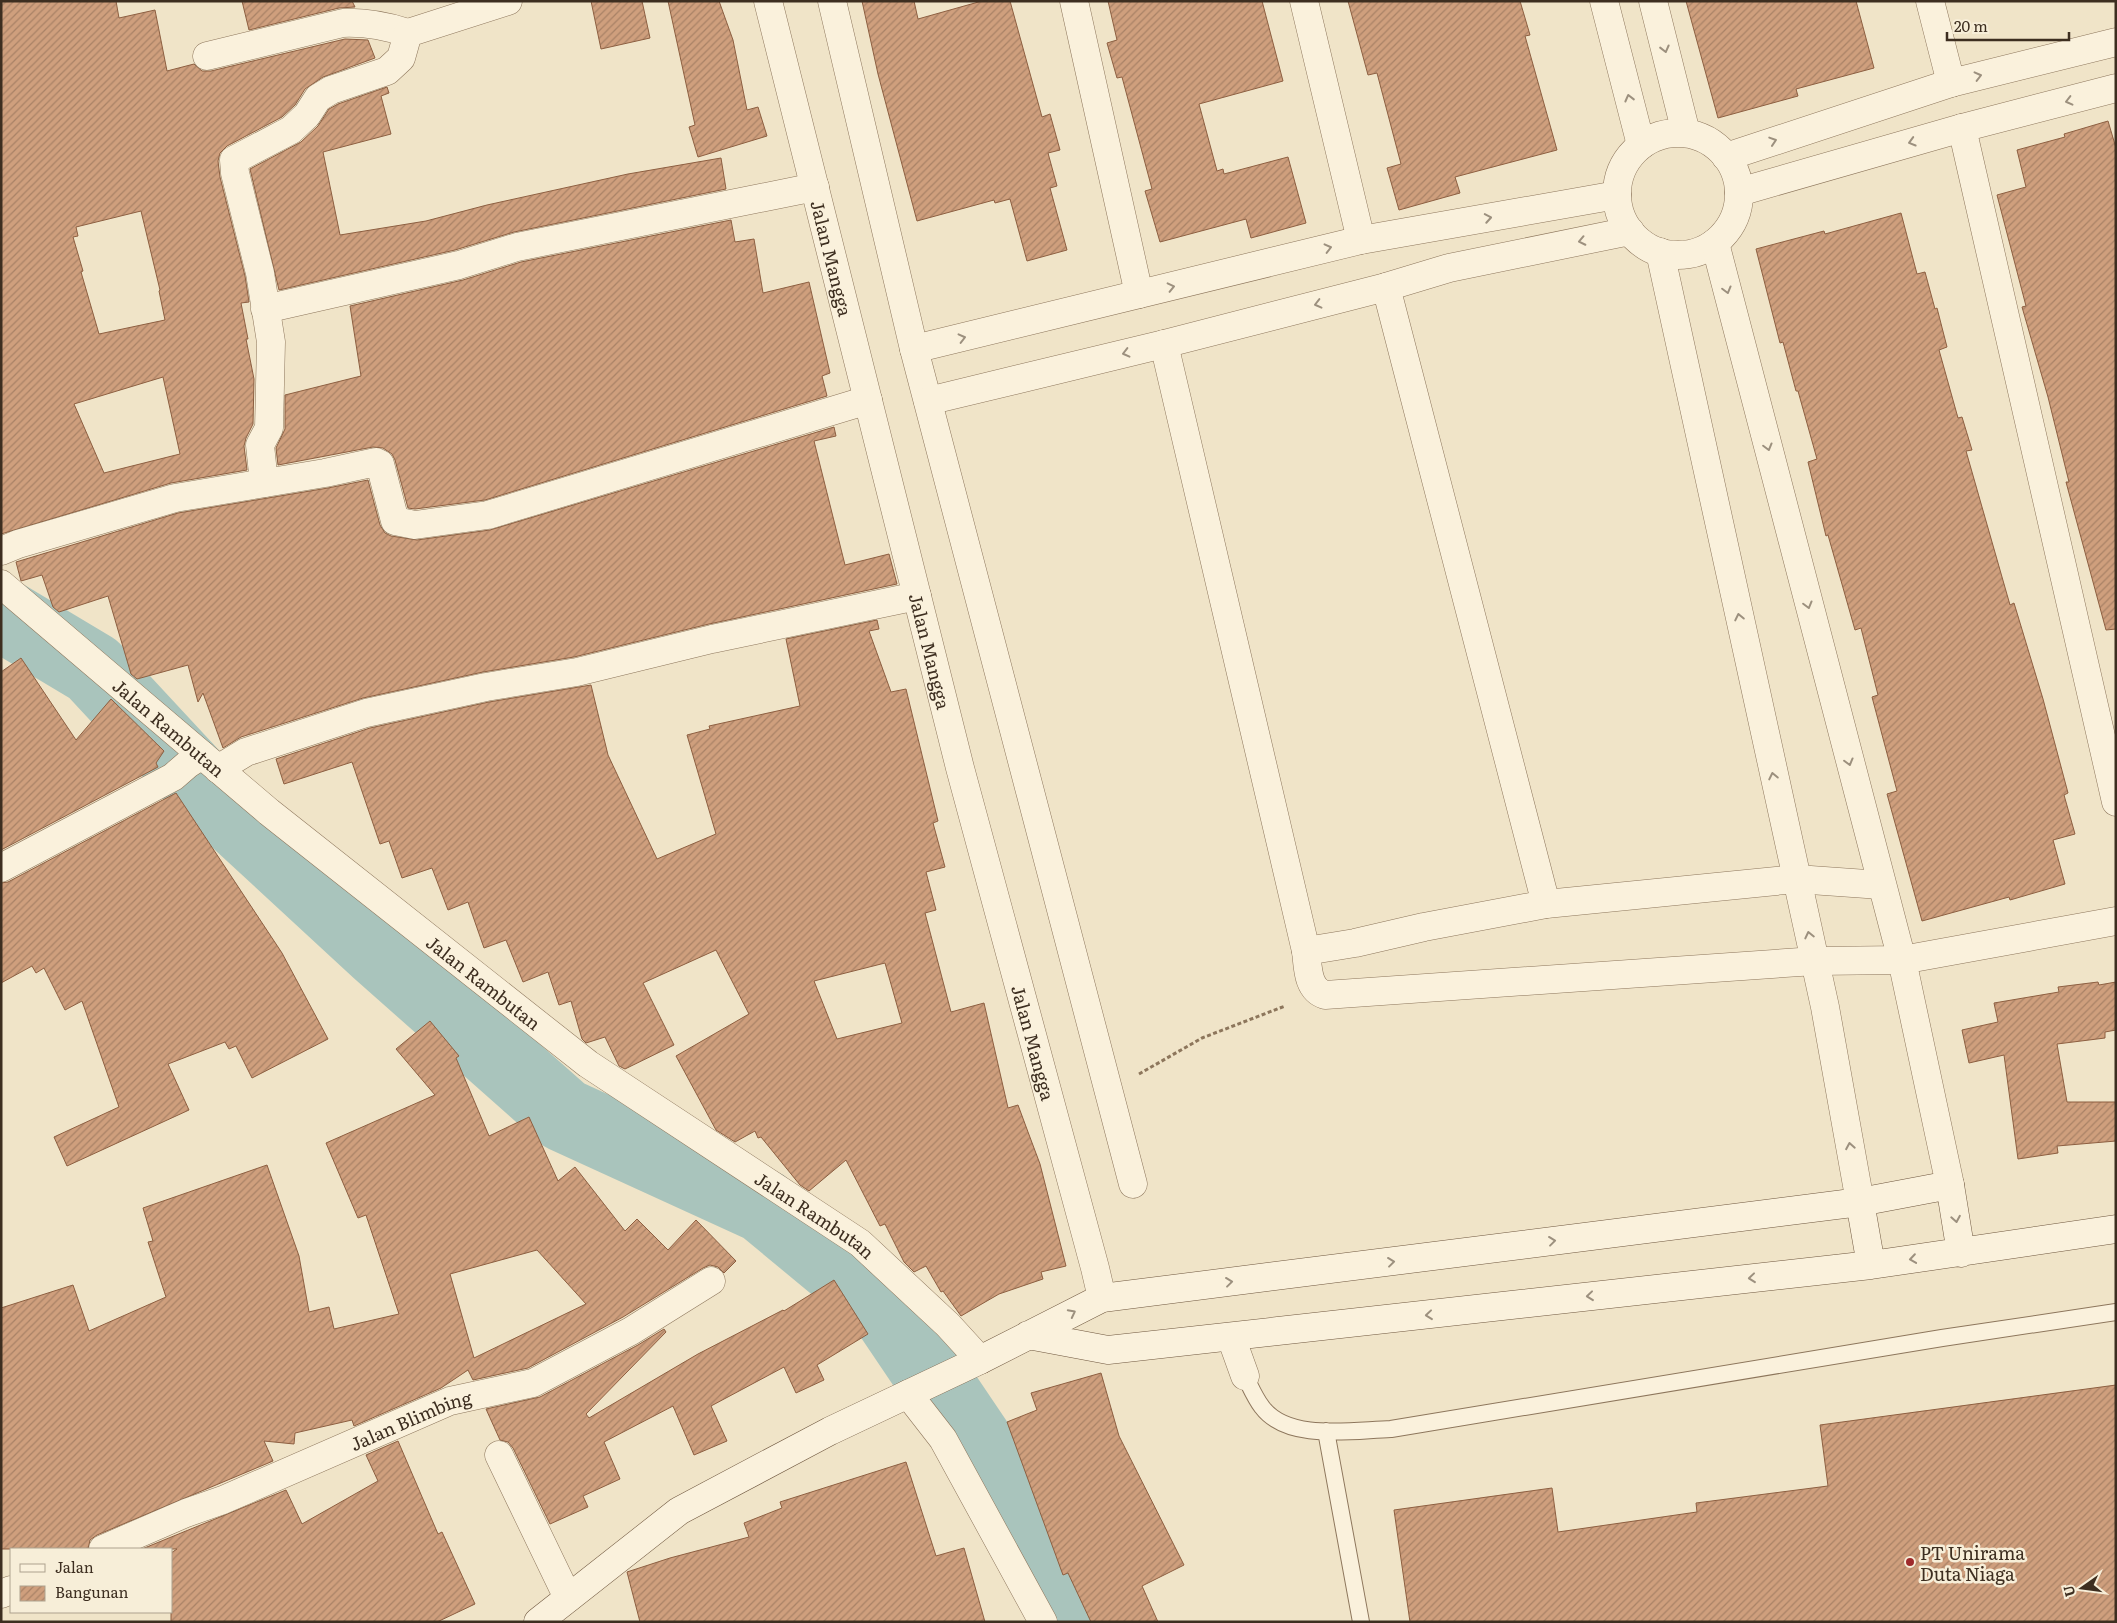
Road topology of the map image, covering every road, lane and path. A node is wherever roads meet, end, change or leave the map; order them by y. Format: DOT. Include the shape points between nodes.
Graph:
graph roads {
  1 [pos="508,1"];
  2 [pos="768,1"];
  3 [pos="832,1"];
  4 [pos="1074,1"];
  5 [pos="1304,1"];
  6 [pos="1604,1"];
  7 [pos="1654,1"];
  8 [pos="1930,1"];
  9 [pos="408,33"];
  10 [pos="2116,42"];
  11 [pos="207,56"];
  12 [pos="1951,83"];
  13 [pos="2116,88"];
  14 [pos="1962,128"];
  15 [pos="1686,133"];
  16 [pos="1641,145"];
  17 [pos="1726,157"];
  18 [pos="815,187"];
  19 [pos="1739,192"];
  20 [pos="1617,195"];
  21 [pos="1630,231"];
  22 [pos="1361,240"];
  23 [pos="1715,243"];
  24 [pos="1660,252"];
  25 [pos="1386,287"];
  26 [pos="1139,294"];
  27 [pos="265,309"];
  28 [pos="1164,344"];
  29 [pos="914,350"];
  30 [pos="868,400"];
  31 [pos="928,401"];
  32 [pos="264,483"];
  33 [pos="1,551"];
  34 [pos="1,584"];
  35 [pos="917,596"];
  36 [pos="195,766"];
  37 [pos="2116,802"];
  38 [pos="1,868"];
  39 [pos="1796,879"];
  40 [pos="1881,885"];
  41 [pos="1546,904"];
  42 [pos="2116,921"];
  43 [pos="1306,951"];
  44 [pos="1902,960"];
  45 [pos="1815,961"];
  46 [pos="1319,993"];
  47 [pos="1108,1091"];
  48 [pos="1133,1184"];
  49 [pos="1950,1185"];
  50 [pos="1860,1202"];
  51 [pos="2116,1229"];
  52 [pos="1962,1252"];
  53 [pos="1871,1265"];
  54 [pos="711,1281"];
  55 [pos="1102,1298"];
  56 [pos="2116,1312"];
  57 [pos="1028,1335"];
  58 [pos="1231,1337"];
  59 [pos="980,1360"];
  60 [pos="1245,1376"];
  61 [pos="912,1392"];
  62 [pos="1326,1431"];
  63 [pos="499,1455"];
  64 [pos="105,1548"];
  65 [pos="568,1598"];
  66 [pos="538,1622"];
  67 [pos="1042,1622"];
  68 [pos="1361,1622"];
  1 -- 9 [label="street"];
  2 -- 18 [label="street, Jalan Mangga"];
  3 -- 29 [label="street"];
  4 -- 26 [label="street"];
  5 -- 22 [label="street"];
  16 -- 6 [label="street, one-way"];
  7 -- 15 [label="street, one-way"];
  8 -- 12 [label="street"];
  9 -- 11 [label="street" via="383,25 343,23"];
  9 -- 27 [label="street" via="401,58 388,71 331,90 318,98 307,115 291,130 234,160 260,272"];
  12 -- 10 [label="street, one-way"];
  17 -- 12 [label="street, one-way"];
  13 -- 14 [label="street, one-way"];
  14 -- 19 [label="street, one-way"];
  14 -- 37 [label="street"];
  15 -- 16 [label="street" via="1662,134"];
  15 -- 17 [label="street" via="1709,141"];
  16 -- 20 [label="street" via="1619,176"];
  17 -- 19 [label="street" via="1736,173"];
  18 -- 27 [label="street" via="517,247 460,265"];
  18 -- 30 [label="street, Jalan Mangga"];
  19 -- 23 [label="street" via="1737,212"];
  20 -- 21 [label="street" via="1620,214"];
  22 -- 20 [label="street, one-way"];
  21 -- 24 [label="street" via="1643,244"];
  21 -- 25 [label="street, one-way" via="1449,268"];
  26 -- 22 [label="street, one-way"];
  23 -- 24 [label="street" via="1698,252 1679,255"];
  23 -- 40 [label="street, one-way"];
  39 -- 24 [label="street, one-way"];
  25 -- 28 [label="street, one-way"];
  25 -- 41 [label="street"];
  29 -- 26 [label="street, one-way"];
  27 -- 32 [label="street" via="271,342 269,428 260,444"];
  28 -- 31 [label="street, one-way"];
  28 -- 43 [label="street"];
  29 -- 31 [label="street"];
  30 -- 32 [label="street" via="488,515 414,526 394,521 380,464 376,462"];
  30 -- 35 [label="street, Jalan Mangga"];
  31 -- 47 [label="street"];
  32 -- 33 [label="street" via="175,498"];
  34 -- 36 [label="street, Jalan Rambutan"];
  35 -- 36 [label="street" via="712,639 577,672 486,687 366,713"];
  35 -- 55 [label="street, Jalan Mangga"];
  36 -- 38 [label="street"];
  36 -- 59 [label="street, Jalan Rambutan" via="269,812 588,1064 860,1243 948,1325"];
  39 -- 40 [label="street"];
  39 -- 41 [label="street"];
  45 -- 39 [label="street, one-way"];
  40 -- 44 [label="street"];
  41 -- 43 [label="street" via="1355,944"];
  42 -- 44 [label="street"];
  43 -- 46 [label="street" via="1309,976"];
  44 -- 45 [label="street"];
  44 -- 49 [label="street"];
  45 -- 46 [label="street"];
  50 -- 45 [label="street, one-way"];
  46 -- 47 [label="path" via="1202,1038"];
  47 -- 48 [label="street"];
  49 -- 50 [label="street"];
  49 -- 52 [label="street, one-way"];
  50 -- 53 [label="street"];
  55 -- 50 [label="street, one-way"];
  51 -- 52 [label="street"];
  52 -- 53 [label="street, one-way"];
  53 -- 58 [label="street, one-way"];
  54 -- 64 [label="street, Jalan Blimbing" via="631,1331 533,1383 450,1401"];
  57 -- 55 [label="street, one-way"];
  56 -- 62 [label="lane" via="1933,1339 1391,1429"];
  57 -- 58 [label="street" via="1108,1350"];
  57 -- 59 [label="street"];
  58 -- 60 [label="street"];
  59 -- 61 [label="street"];
  60 -- 62 [label="lane" via="1262,1407 1276,1420 1308,1432"];
  61 -- 65 [label="street" via="830,1430 679,1510"];
  61 -- 67 [label="street" via="943,1439"];
  62 -- 68 [label="lane"];
  63 -- 65 [label="street"];
  65 -- 66 [label="street"];
}
